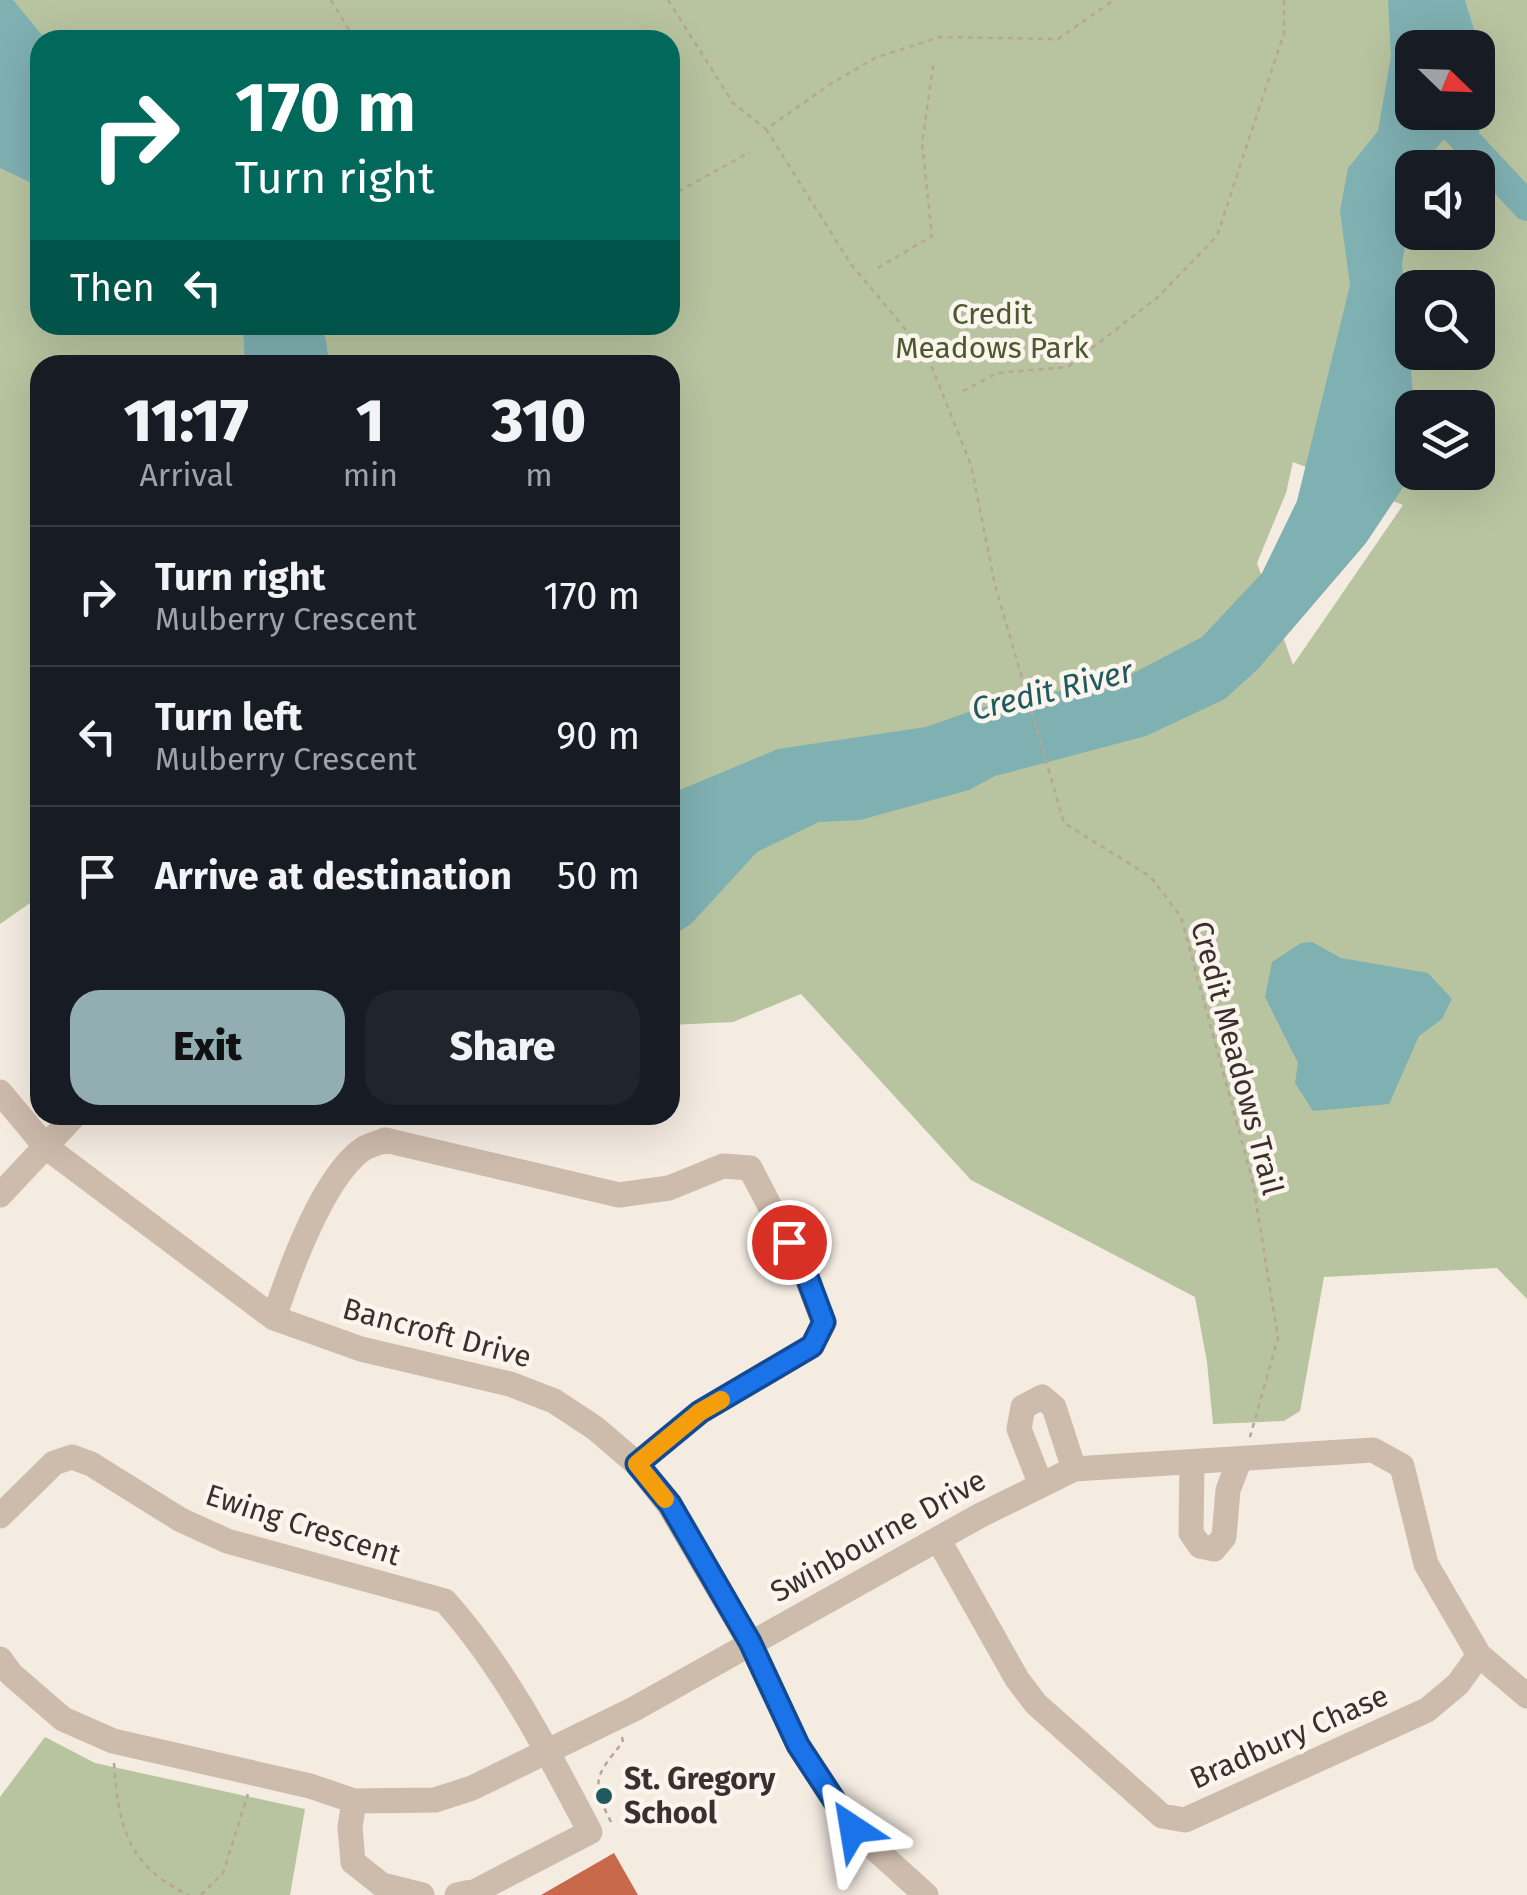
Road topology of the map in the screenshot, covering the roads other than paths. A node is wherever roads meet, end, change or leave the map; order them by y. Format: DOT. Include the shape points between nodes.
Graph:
graph roads {
  1 [pos="0,1092"];
  2 [pos="66,1125"];
  3 [pos="46,1147"];
  4 [pos="0,1194"];
  5 [pos="274,1318"];
  6 [pos="1240,1458"];
  7 [pos="1192,1462"];
  8 [pos="637,1464"];
  9 [pos="1074,1469"];
  10 [pos="1041,1485"];
  11 [pos="0,1516"];
  12 [pos="938,1538"];
  13 [pos="750,1642"];
  14 [pos="1479,1655"];
  15 [pos="4,1673"];
  16 [pos="1527,1696"];
  17 [pos="546,1749"];
  18 [pos="354,1801"];
  19 [pos="422,1895"];
  20 [pos="457,1895"];
  21 [pos="926,1895"];
  1 -- 3 [label="street, Bancroft Drive"];
  2 -- 3 [label="street"];
  3 -- 4 [label="street"];
  3 -- 5 [label="street, Bancroft Drive"];
  5 -- 8 [label="street, Bancroft Drive" via="554,1401"];
  5 -- 8 [label="street" via="315,1215 338,1178 363,1150 385,1140 619,1195 669,1188 723,1166 750,1168 824,1322 812,1346 700,1412"];
  6 -- 7 [label="street, Swinbourne Drive"];
  6 -- 7 [label="street" via="1228,1490 1224,1537 1214,1549 1200,1546 1191,1532"];
  6 -- 14 [label="street, Swinbourne Drive" via="1374,1450 1402,1466 1426,1564"];
  7 -- 9 [label="street, Swinbourne Drive"];
  8 -- 13 [label="street, Bancroft Drive" via="670,1504"];
  9 -- 10 [label="street, Swinbourne Drive"];
  9 -- 10 [label="street" via="1054,1406 1042,1396 1023,1408 1019,1429"];
  10 -- 12 [label="street, Swinbourne Drive"];
  11 -- 17 [label="street, Ewing Crescent" via="54,1464 72,1457 227,1541 445,1601"];
  12 -- 13 [label="street, Swinbourne Drive"];
  12 -- 14 [label="street, Bradbury Chase" via="1036,1704 1162,1816 1184,1820 1427,1710"];
  13 -- 17 [label="street, Swinbourne Drive" via="622,1715"];
  13 -- 21 [label="street, Bancroft Drive" via="798,1745 853,1829"];
  14 -- 16 [label="street, Swinbourne Drive"];
  15 -- 18 [label="street, Swinbourne Drive" via="63,1719 113,1741"];
  17 -- 18 [label="street, Swinbourne Drive" via="435,1800"];
  17 -- 20 [label="street" via="590,1832"];
  18 -- 19 [label="street" via="354,1862 382,1886"];
}
